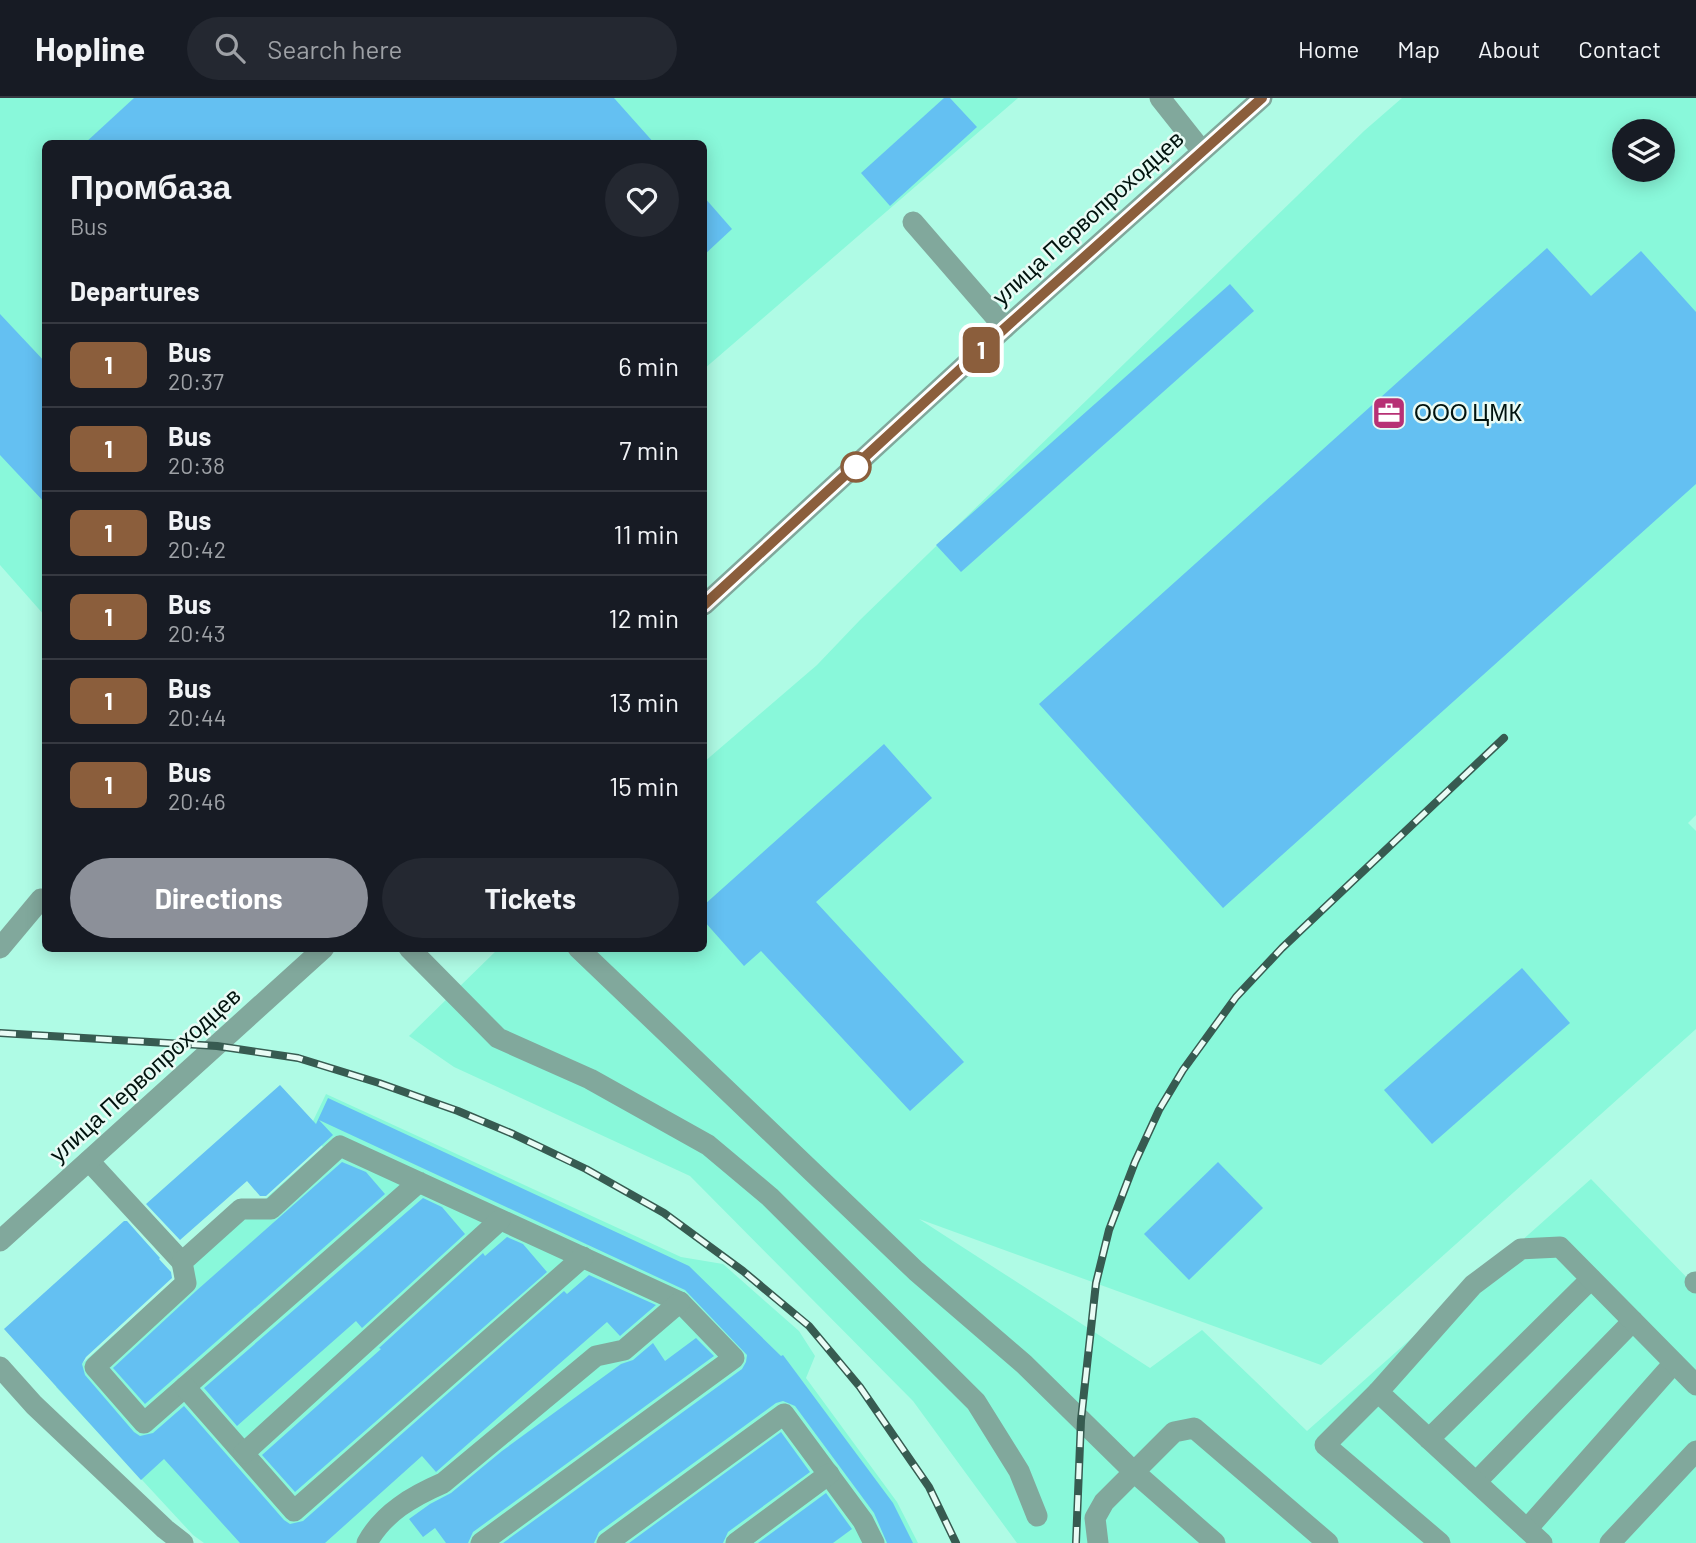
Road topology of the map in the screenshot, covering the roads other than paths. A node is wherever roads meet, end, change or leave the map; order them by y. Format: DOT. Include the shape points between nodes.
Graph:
graph roads {
  1 [pos="1160,98"];
  2 [pos="1262,98"];
  3 [pos="1202,151"];
  4 [pos="913,222"];
  5 [pos="1005,328"];
  6 [pos="707,602"];
  7 [pos="41,899"];
  8 [pos="0,948"];
  9 [pos="320,952"];
  10 [pos="413,952"];
  11 [pos="582,952"];
  12 [pos="89,1161"];
  13 [pos="419,1182"];
  14 [pos="500,1220"];
  15 [pos="0,1241"];
  16 [pos="583,1257"];
  17 [pos="182,1262"];
  18 [pos="1591,1279"];
  19 [pos="680,1302"];
  20 [pos="1633,1321"];
  21 [pos="1674,1363"];
  22 [pos="0,1367"];
  23 [pos="1696,1385"];
  24 [pos="185,1387"];
  25 [pos="1378,1392"];
  26 [pos="1429,1438"];
  27 [pos="1696,1451"];
  28 [pos="244,1453"];
  29 [pos="1133,1471"];
  30 [pos="829,1474"];
  31 [pos="1476,1482"];
  32 [pos="1037,1516"];
  33 [pos="1534,1536"];
  34 [pos="870,1542"];
  35 [pos="183,1543"];
  36 [pos="367,1543"];
  37 [pos="481,1543"];
  38 [pos="607,1543"];
  39 [pos="736,1543"];
  40 [pos="1098,1543"];
  41 [pos="1214,1543"];
  42 [pos="1328,1543"];
  43 [pos="1440,1543"];
  44 [pos="1610,1543"];
  1 -- 3 [label="street"];
  2 -- 3 [label="street, улица Первопроходцев"];
  3 -- 5 [label="street, улица Первопроходцев"];
  4 -- 5 [label="street"];
  5 -- 6 [label="street, улица Первопроходцев"];
  7 -- 8 [label="street"];
  9 -- 12 [label="street, улица Первопроходцев"];
  10 -- 32 [label="street" via="499,1038 590,1079 708,1145 770,1197 976,1402 1019,1471"];
  11 -- 29 [label="street"];
  12 -- 15 [label="street, улица Первопроходцев"];
  12 -- 17 [label="street"];
  13 -- 14 [label="street"];
  13 -- 17 [label="street" via="340,1146 271,1209 241,1209"];
  13 -- 24 [label="street"];
  14 -- 16 [label="street"];
  14 -- 28 [label="street"];
  16 -- 19 [label="street"];
  16 -- 28 [label="street" via="294,1511"];
  17 -- 24 [label="street" via="186,1283 95,1367 144,1423"];
  18 -- 20 [label="street"];
  18 -- 25 [label="street" via="1560,1247 1521,1249 1473,1285"];
  18 -- 26 [label="street"];
  19 -- 36 [label="street" via="624,1350 596,1356 443,1483 414,1495 375,1529"];
  19 -- 37 [label="street" via="734,1358"];
  20 -- 21 [label="street"];
  20 -- 31 [label="street"];
  21 -- 23 [label="street"];
  21 -- 33 [label="street"];
  22 -- 35 [label="street"];
  24 -- 28 [label="street"];
  25 -- 26 [label="street"];
  25 -- 43 [label="street" via="1325,1445"];
  26 -- 31 [label="street"];
  27 -- 44 [label="street"];
  29 -- 40 [label="street" via="1095,1518"];
  29 -- 41 [label="street"];
  29 -- 42 [label="street" via="1174,1432 1194,1428"];
  30 -- 34 [label="street" via="863,1521"];
  30 -- 38 [label="street" via="784,1414"];
  30 -- 39 [label="street"];
  31 -- 33 [label="street"];
}
